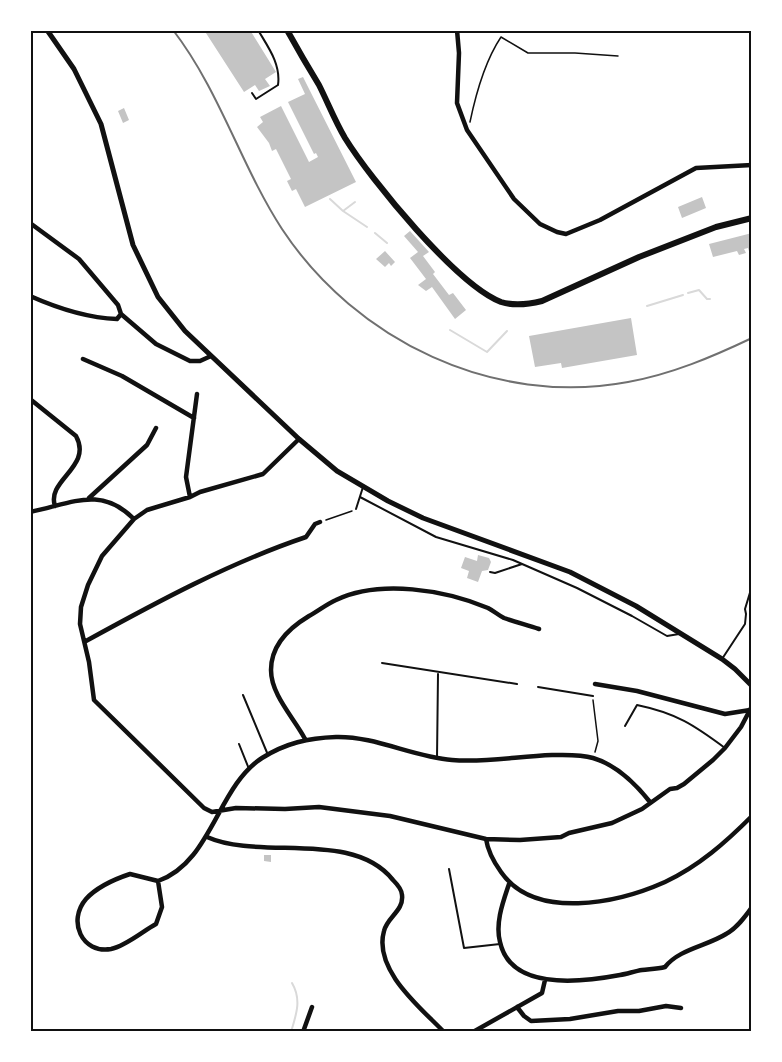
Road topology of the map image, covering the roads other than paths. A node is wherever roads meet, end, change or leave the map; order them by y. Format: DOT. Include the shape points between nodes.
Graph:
graph roads {
  1 [pos="47,30"];
  2 [pos="258,30"];
  3 [pos="287,30"];
  4 [pos="457,30"];
  5 [pos="252,93"];
  6 [pos="752,165"];
  7 [pos="752,218"];
  8 [pos="30,223"];
  9 [pos="30,296"];
  10 [pos="121,314"];
  11 [pos="211,356"];
  12 [pos="83,359"];
  13 [pos="197,394"];
  14 [pos="30,399"];
  15 [pos="194,418"];
  16 [pos="156,428"];
  17 [pos="299,439"];
  18 [pos="363,487"];
  19 [pos="190,497"];
  20 [pos="360,497"];
  21 [pos="89,498"];
  22 [pos="55,506"];
  23 [pos="356,509"];
  24 [pos="30,512"];
  25 [pos="134,519"];
  26 [pos="320,522"];
  27 [pos="522,564"];
  28 [pos="490,572"];
  29 [pos="752,586"];
  30 [pos="539,629"];
  31 [pos="679,634"];
  32 [pos="86,641"];
  33 [pos="722,660"];
  34 [pos="382,663"];
  35 [pos="438,673"];
  36 [pos="517,684"];
  37 [pos="595,684"];
  38 [pos="752,686"];
  39 [pos="538,687"];
  40 [pos="243,695"];
  41 [pos="593,696"];
  42 [pos="751,708"];
  43 [pos="625,726"];
  44 [pos="304,739"];
  45 [pos="238,744"];
  46 [pos="725,748"];
  47 [pos="268,755"];
  48 [pos="437,758"];
  49 [pos="249,769"];
  50 [pos="650,802"];
  51 [pos="221,810"];
  52 [pos="752,816"];
  53 [pos="207,837"];
  54 [pos="486,839"];
  55 [pos="449,868"];
  56 [pos="158,881"];
  57 [pos="509,884"];
  58 [pos="752,907"];
  59 [pos="500,944"];
  60 [pos="545,980"];
  61 [pos="312,1007"];
  62 [pos="517,1007"];
  63 [pos="681,1008"];
  64 [pos="303,1032"];
  65 [pos="444,1032"];
  66 [pos="472,1032"];
  1 -- 11 [label="street" via="74,69 101,124 133,245 153,288 172,315"];
  2 -- 5 [label="lane" via="274,57 279,75 278,85 256,99"];
  3 -- 7 [label="main road" via="346,138 371,175 437,251 478,289 504,303 542,301 639,257 716,227"];
  4 -- 6 [label="street" via="457,103 467,130 523,210 557,232 566,234 600,220 696,168"];
  8 -- 10 [label="street" via="79,259 118,305"];
  9 -- 10 [label="street" via="85,314 117,319"];
  10 -- 11 [label="street" via="156,344 181,357 201,361"];
  11 -- 17 [label="street"];
  12 -- 15 [label="street" via="122,376"];
  13 -- 15 [label="street"];
  14 -- 22 [label="street" via="76,436 81,445 75,465 55,492"];
  15 -- 19 [label="street" via="186,477"];
  16 -- 21 [label="street" via="147,445"];
  17 -- 18 [label="street"];
  17 -- 19 [label="street" via="263,474"];
  18 -- 20 [label="lane"];
  18 -- 31 [label="street" via="423,518 570,572 636,606"];
  19 -- 25 [label="street" via="147,510"];
  20 -- 23 [label="lane"];
  20 -- 27 [label="lane" via="436,537"];
  21 -- 22 [label="street"];
  21 -- 25 [label="street" via="116,504"];
  22 -- 24 [label="street"];
  25 -- 32 [label="street" via="102,556 88,585 79,616"];
  26 -- 32 [label="street" via="306,537 212,575"];
  27 -- 28 [label="lane"];
  27 -- 31 [label="lane" via="667,636"];
  29 -- 33 [label="lane" via="745,624"];
  30 -- 44 [label="street" via="489,608 416,588 363,591 337,599 290,629 274,656 271,670 277,692"];
  31 -- 33 [label="street"];
  32 -- 51 [label="street" via="94,700 195,801 212,812"];
  33 -- 38 [label="street"];
  34 -- 35 [label="lane"];
  35 -- 36 [label="lane"];
  35 -- 48 [label="lane"];
  37 -- 42 [label="street" via="725,714"];
  39 -- 41 [label="lane"];
  40 -- 47 [label="lane"];
  42 -- 46 [label="street"];
  43 -- 46 [label="lane" via="638,705 662,710 695,726"];
  44 -- 47 [label="street"];
  44 -- 48 [label="street" via="364,740"];
  45 -- 49 [label="lane"];
  46 -- 50 [label="street" via="684,784"];
  47 -- 49 [label="street"];
  48 -- 50 [label="street" via="593,758 635,783"];
  49 -- 51 [label="street"];
  50 -- 54 [label="street" via="612,824 561,837"];
  51 -- 53 [label="street"];
  51 -- 54 [label="street" via="319,807 362,811"];
  52 -- 57 [label="street" via="717,850 680,874 630,894 579,904 561,903 536,898"];
  53 -- 56 [label="street" via="175,872"];
  53 -- 65 [label="street" via="225,843 349,854 379,865 402,895 399,909 384,929 386,961 396,982"];
  54 -- 57 [label="street" via="493,861"];
  55 -- 59 [label="lane" via="464,948"];
  56 -- 56 [label="street" via="162,906 156,924 115,949 94,946 79,933 76,916 80,907 100,889 130,874"];
  57 -- 59 [label="street" via="498,931"];
  58 -- 60 [label="street" via="726,934 672,959 665,967 602,978"];
  59 -- 60 [label="street" via="522,973"];
  60 -- 62 [label="street" via="542,993"];
  61 -- 64 [label="street"];
  62 -- 63 [label="street" via="531,1021 666,1006"];
  62 -- 66 [label="street"];
}
